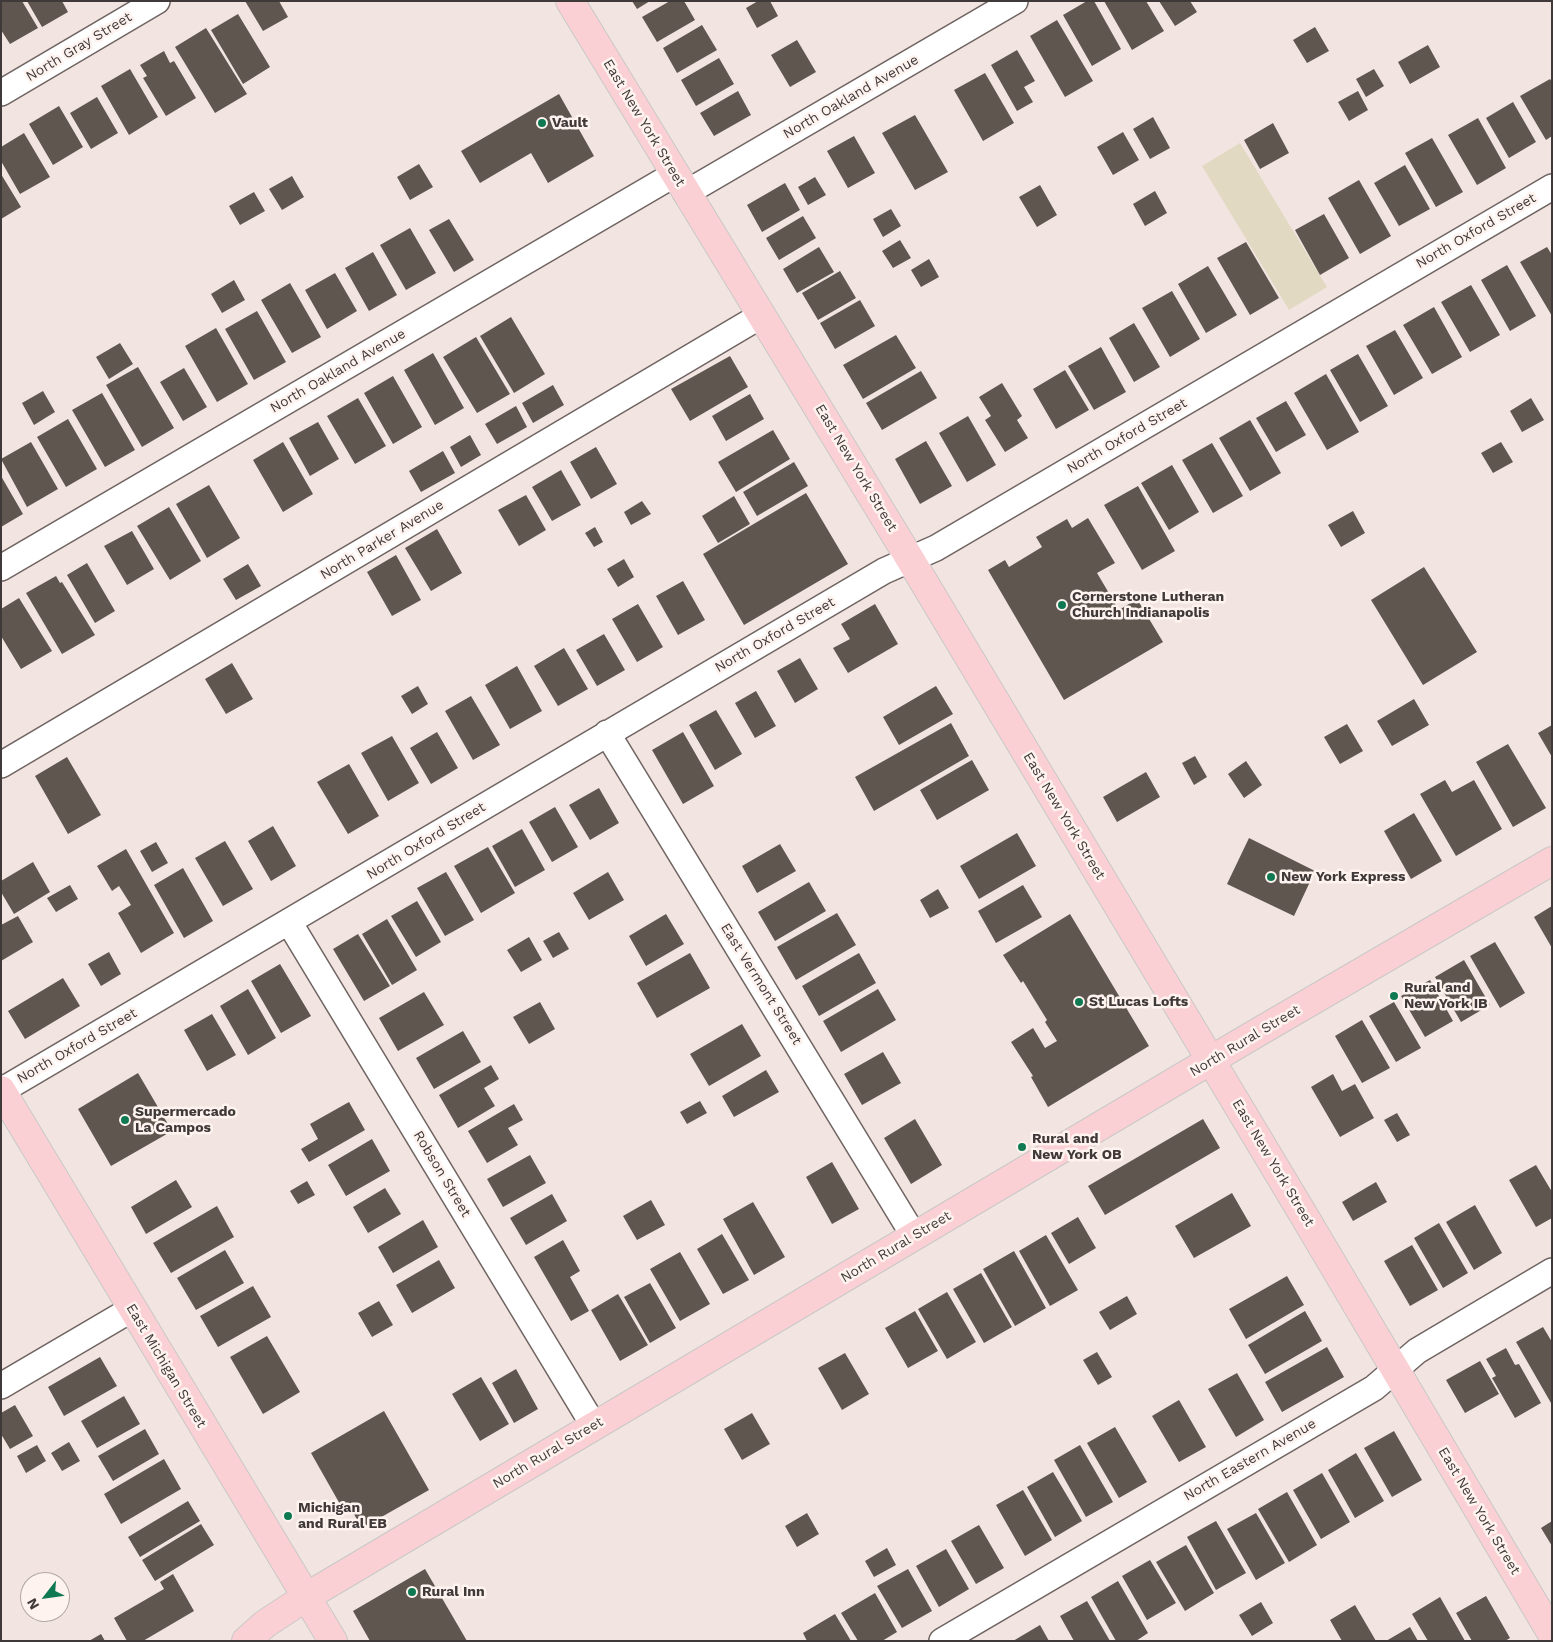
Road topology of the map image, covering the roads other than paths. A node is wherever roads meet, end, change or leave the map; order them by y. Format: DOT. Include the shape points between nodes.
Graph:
graph roads {
  1 [pos="158,1"];
  2 [pos="570,1"];
  3 [pos="1015,1"];
  4 [pos="1,93"];
  5 [pos="680,183"];
  6 [pos="1552,187"];
  7 [pos="762,315"];
  8 [pos="910,559"];
  9 [pos="1,568"];
  10 [pos="607,733"];
  11 [pos="1,765"];
  12 [pos="1552,861"];
  13 [pos="289,922"];
  14 [pos="1210,1061"];
  15 [pos="1,1090"];
  16 [pos="914,1236"];
  17 [pos="1552,1271"];
  18 [pos="132,1309"];
  19 [pos="1396,1369"];
  20 [pos="1,1386"];
  21 [pos="594,1426"];
  22 [pos="306,1597"];
  23 [pos="1552,1634"];
  24 [pos="246,1641"];
  25 [pos="332,1641"];
  26 [pos="942,1641"];
  1 -- 4 [label="street, North Gray Street"];
  2 -- 5 [label="main road, East New York Street"];
  3 -- 5 [label="street, North Oakland Avenue"];
  5 -- 7 [label="main road, East New York Street"];
  5 -- 9 [label="street, North Oakland Avenue"];
  6 -- 8 [label="street, North Oxford Street" via="936,548"];
  7 -- 8 [label="main road, East New York Street"];
  7 -- 11 [label="street, North Parker Avenue"];
  8 -- 10 [label="street, North Oxford Street" via="884,571"];
  8 -- 14 [label="main road, East New York Street"];
  10 -- 13 [label="street, North Oxford Street"];
  10 -- 16 [label="street, East Vermont Street"];
  12 -- 14 [label="main road, North Rural Street"];
  13 -- 15 [label="street, North Oxford Street"];
  13 -- 21 [label="street, Robson Street"];
  14 -- 16 [label="main road, North Rural Street"];
  14 -- 19 [label="main road, East New York Street"];
  15 -- 18 [label="main road, East Michigan Street"];
  16 -- 21 [label="main road, North Rural Street"];
  17 -- 19 [label="street, North Eastern Avenue" via="1422,1348"];
  18 -- 20 [label="street"];
  18 -- 22 [label="main road, East Michigan Street"];
  19 -- 23 [label="main road, East New York Street"];
  19 -- 26 [label="street, North Eastern Avenue" via="1374,1388"];
  21 -- 22 [label="main road, North Rural Street"];
  22 -- 24 [label="main road, North Rural Street"];
  22 -- 25 [label="main road, East Michigan Street"];
}
